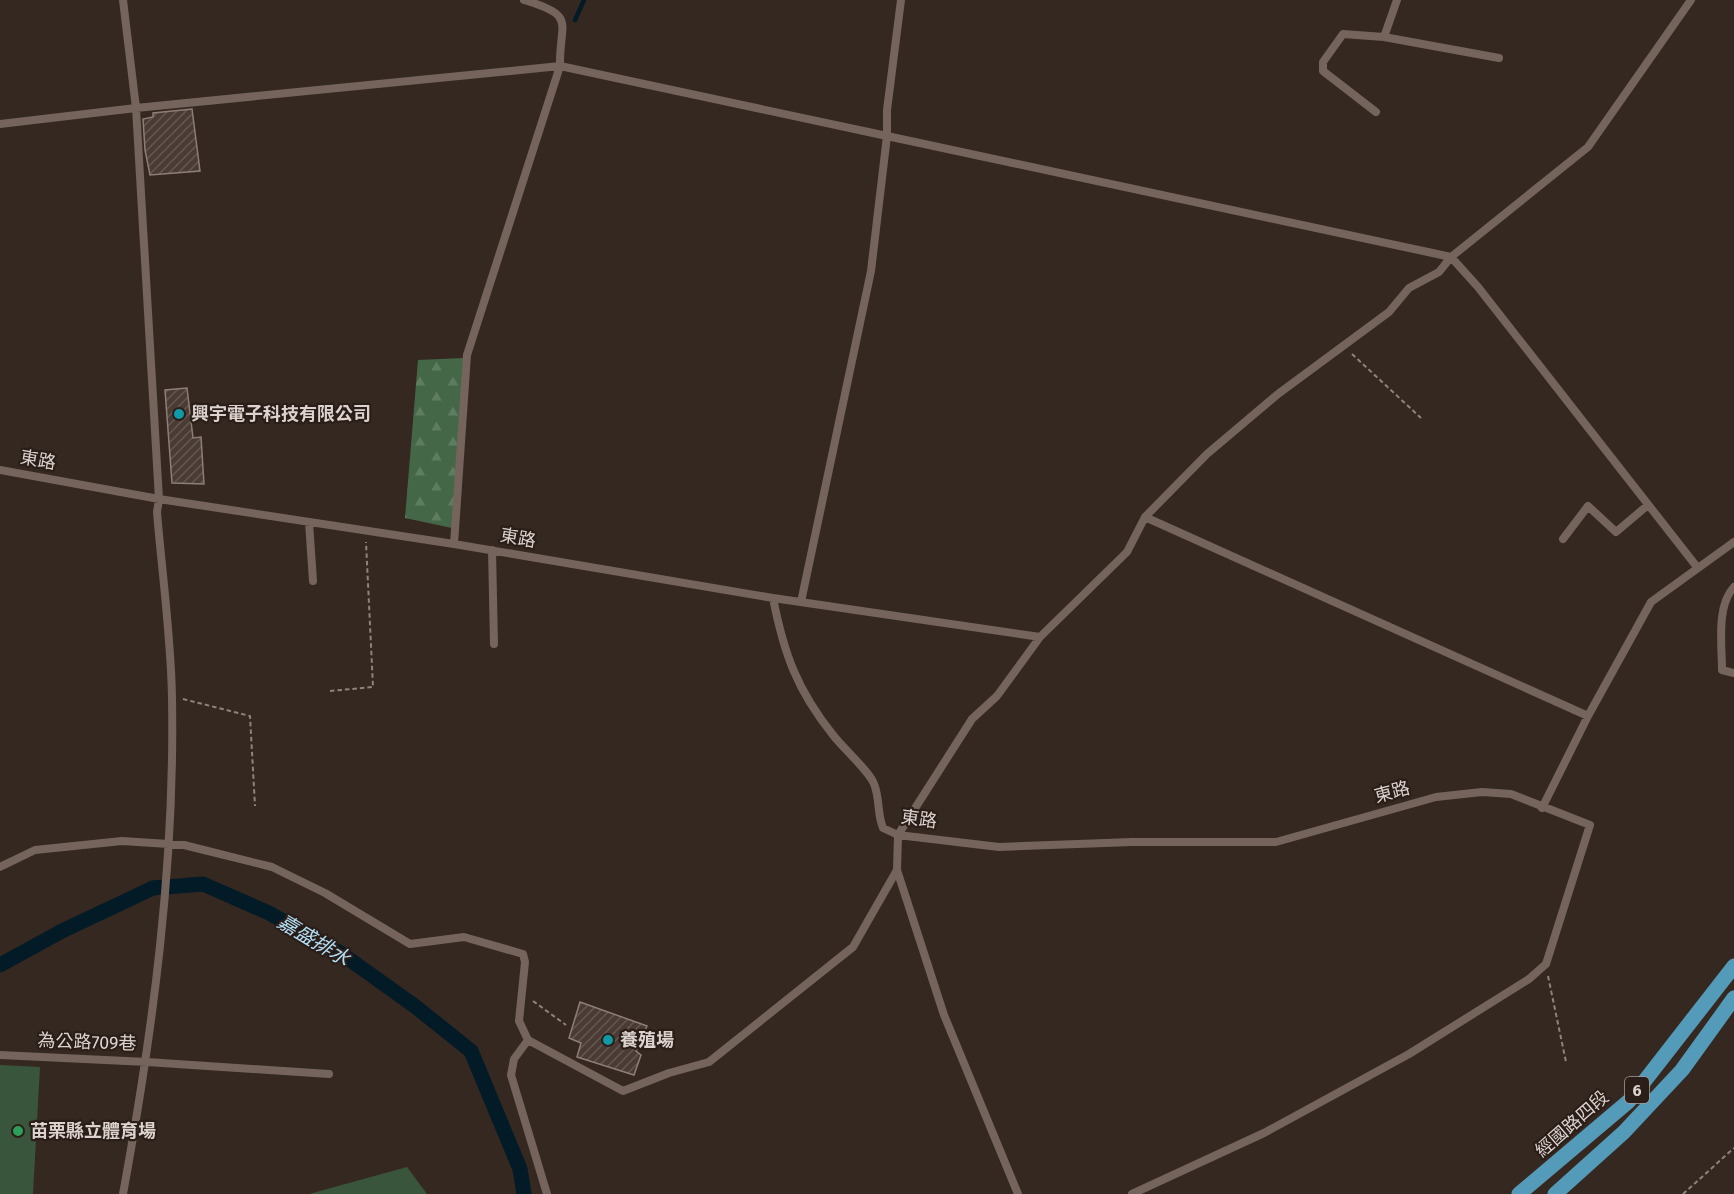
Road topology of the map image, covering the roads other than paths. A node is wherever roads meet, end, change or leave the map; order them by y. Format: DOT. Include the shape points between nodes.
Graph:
graph roads {
  1 [pos="123,0"];
  2 [pos="524,0"];
  3 [pos="901,0"];
  4 [pos="1397,0"];
  5 [pos="1691,0"];
  6 [pos="1384,38"];
  7 [pos="1499,58"];
  8 [pos="560,66"];
  9 [pos="135,108"];
  10 [pos="1376,112"];
  11 [pos="0,124"];
  12 [pos="887,136"];
  13 [pos="1451,257"];
  14 [pos="0,470"];
  15 [pos="159,499"];
  16 [pos="1648,505"];
  17 [pos="1145,517"];
  18 [pos="309,522"];
  19 [pos="1563,539"];
  20 [pos="1734,542"];
  21 [pos="454,544"];
  22 [pos="492,550"];
  23 [pos="1697,567"];
  24 [pos="313,581"];
  25 [pos="1734,586"];
  26 [pos="773,598"];
  27 [pos="801,602"];
  28 [pos="1040,637"];
  29 [pos="494,644"];
  30 [pos="1734,674"];
  31 [pos="1588,716"];
  32 [pos="1542,808"];
  33 [pos="898,835"];
  34 [pos="169,845"];
  35 [pos="0,867"];
  36 [pos="897,870"];
  37 [pos="1734,966"];
  38 [pos="1734,998"];
  39 [pos="528,1040"];
  40 [pos="0,1055"];
  41 [pos="147,1062"];
  42 [pos="329,1074"];
  43 [pos="123,1194"];
  44 [pos="547,1194"];
  45 [pos="1018,1194"];
  46 [pos="1132,1194"];
  47 [pos="1519,1194"];
  48 [pos="1555,1194"];
  1 -- 9 [label="lane"];
  2 -- 8 [label="lane" via="558,14 564,23"];
  3 -- 12 [label="lane"];
  4 -- 6 [label="lane"];
  5 -- 13 [label="lane" via="1588,147"];
  6 -- 7 [label="lane"];
  6 -- 10 [label="lane" via="1343,34 1323,62 1323,71 1329,77"];
  8 -- 9 [label="lane"];
  8 -- 12 [label="lane"];
  8 -- 21 [label="lane" via="466,355"];
  9 -- 11 [label="lane"];
  9 -- 15 [label="lane"];
  12 -- 13 [label="lane"];
  12 -- 27 [label="lane" via="871,272"];
  13 -- 16 [label="lane"];
  13 -- 17 [label="lane" via="1439,272 1409,288 1389,312 1278,394 1216,447"];
  14 -- 15 [label="lane, 東路"];
  15 -- 18 [label="lane, 東路"];
  15 -- 34 [label="lane" via="172,697"];
  16 -- 19 [label="lane" via="1616,532 1588,506"];
  16 -- 23 [label="lane"];
  17 -- 28 [label="lane" via="1126,552"];
  17 -- 31 [label="lane"];
  18 -- 21 [label="lane, 東路"];
  18 -- 24 [label="lane"];
  20 -- 23 [label="lane"];
  21 -- 22 [label="lane, 東路"];
  22 -- 26 [label="lane, 東路"];
  22 -- 29 [label="lane"];
  23 -- 31 [label="lane" via="1651,602"];
  25 -- 30 [label="lane" via="1722,622 1722,670"];
  26 -- 27 [label="lane"];
  26 -- 33 [label="lane, 東路" via="782,644 803,694 874,783 883,828"];
  27 -- 28 [label="lane"];
  28 -- 33 [label="lane" via="997,696 972,719"];
  31 -- 32 [label="lane"];
  32 -- 33 [label="lane, 東路" via="1511,794 1482,792 1436,797 1276,842 999,847"];
  32 -- 46 [label="lane, 東路" via="1590,825 1546,964 1529,979 1409,1054 1264,1133"];
  33 -- 36 [label="lane"];
  34 -- 35 [label="lane" via="122,841 35,850"];
  34 -- 39 [label="lane" via="184,845 272,867 325,893 410,944 464,937 523,954 519,1021"];
  34 -- 41 [label="lane"];
  36 -- 39 [label="lane" via="853,947 709,1062 623,1091"];
  36 -- 45 [label="lane" via="944,1015"];
  37 -- 47 [label="main road, 經國路四段 / 6" via="1629,1101"];
  38 -- 48 [label="main road, 6" via="1682,1070 1624,1132"];
  39 -- 44 [label="lane" via="514,1059 511,1075"];
  40 -- 41 [label="lane, 為公路709巷"];
  41 -- 42 [label="lane"];
  41 -- 43 [label="lane, 為公路709巷"];
}
